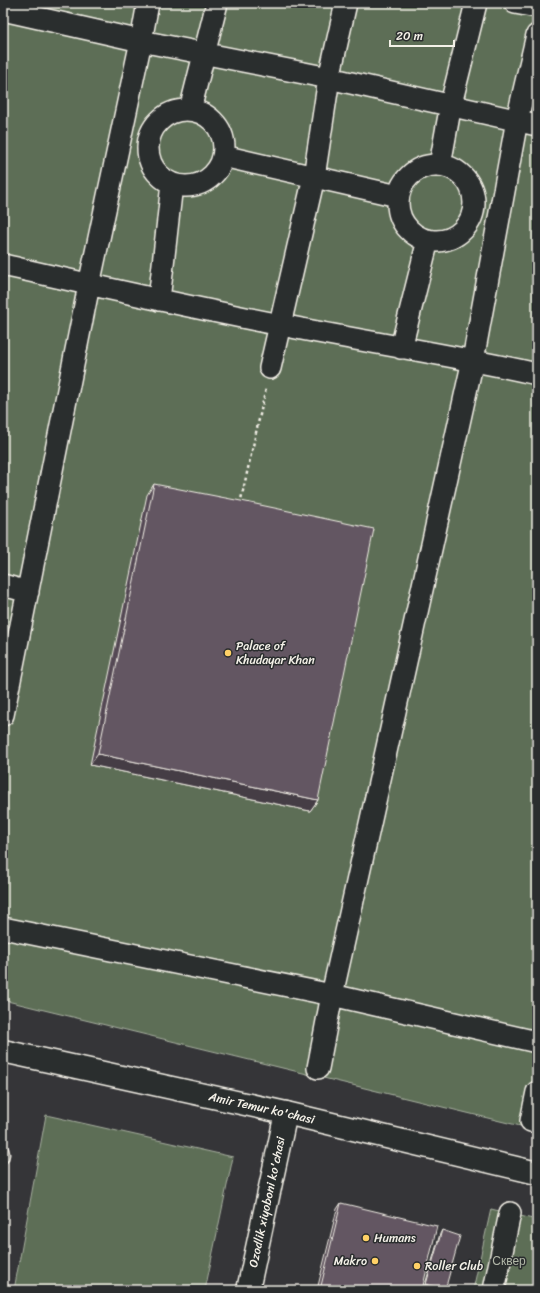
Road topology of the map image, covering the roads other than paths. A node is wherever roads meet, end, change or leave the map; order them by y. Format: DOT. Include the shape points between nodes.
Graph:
graph roads {
  1 [pos="148,3"];
  2 [pos="216,3"];
  3 [pos="346,3"];
  4 [pos="476,3"];
  5 [pos="515,3"];
  6 [pos="537,7"];
  7 [pos="3,10"];
  8 [pos="537,35"];
  9 [pos="141,41"];
  10 [pos="204,54"];
  11 [pos="329,78"];
  12 [pos="451,104"];
  13 [pos="190,110"];
  14 [pos="517,120"];
  15 [pos="537,125"];
  16 [pos="223,156"];
  17 [pos="440,165"];
  18 [pos="314,177"];
  19 [pos="172,184"];
  20 [pos="398,196"];
  21 [pos="428,240"];
  22 [pos="3,265"];
  23 [pos="89,285"];
  24 [pos="159,300"];
  25 [pos="280,325"];
  26 [pos="401,348"];
  27 [pos="473,360"];
  28 [pos="270,368"];
  29 [pos="537,374"];
  30 [pos="3,585"];
  31 [pos="28,592"];
  32 [pos="3,715"];
  33 [pos="3,928"];
  34 [pos="332,995"];
  35 [pos="537,1042"];
  36 [pos="3,1051"];
  37 [pos="318,1068"];
  38 [pos="537,1092"];
  39 [pos="286,1113"];
  40 [pos="531,1121"];
  41 [pos="3,1150"];
  42 [pos="3,1158"];
  43 [pos="529,1171"];
  44 [pos="510,1213"];
  45 [pos="248,1290"];
  46 [pos="494,1290"];
  1 -- 9 [label="street"];
  2 -- 10 [label="street"];
  3 -- 11 [label="street"];
  4 -- 12 [label="street"];
  5 -- 6 [label="street"];
  7 -- 9 [label="street"];
  8 -- 14 [label="street"];
  9 -- 10 [label="street"];
  9 -- 23 [label="street"];
  10 -- 11 [label="street"];
  10 -- 13 [label="street"];
  11 -- 12 [label="street"];
  11 -- 18 [label="street"];
  12 -- 14 [label="street"];
  12 -- 17 [label="street"];
  13 -- 16 [label="street" via="204,114 214,121 221,131 224,143"];
  13 -- 19 [label="street" via="169,113 159,120 148,142 148,155 153,167 161,178"];
  14 -- 15 [label="street"];
  14 -- 27 [label="street"];
  16 -- 18 [label="street"];
  16 -- 19 [label="street" via="219,168 210,178 185,187"];
  17 -- 20 [label="street" via="431,164 409,175"];
  17 -- 21 [label="street" via="454,169 464,176 474,197 474,210 460,233 448,239"];
  18 -- 20 [label="street"];
  18 -- 25 [label="street"];
  19 -- 24 [label="street"];
  20 -- 21 [label="street" via="398,209 403,222 411,232"];
  21 -- 26 [label="street"];
  22 -- 23 [label="street"];
  23 -- 24 [label="street"];
  23 -- 31 [label="street"];
  24 -- 25 [label="street"];
  25 -- 26 [label="street"];
  25 -- 28 [label="street"];
  26 -- 27 [label="street"];
  27 -- 29 [label="street"];
  27 -- 34 [label="street"];
  30 -- 31 [label="street"];
  31 -- 32 [label="street"];
  33 -- 34 [label="street"];
  34 -- 35 [label="street"];
  34 -- 37 [label="street"];
  36 -- 39 [label="main road, Amir Temur ko'chasi"];
  38 -- 40 [label="street"];
  39 -- 43 [label="main road, Amir Temur ko'chasi"];
  39 -- 45 [label="main road, Ozodlik xiyoboni ko'chasi"];
  41 -- 42 [label="lane"];
  44 -- 46 [label="street"];
}
